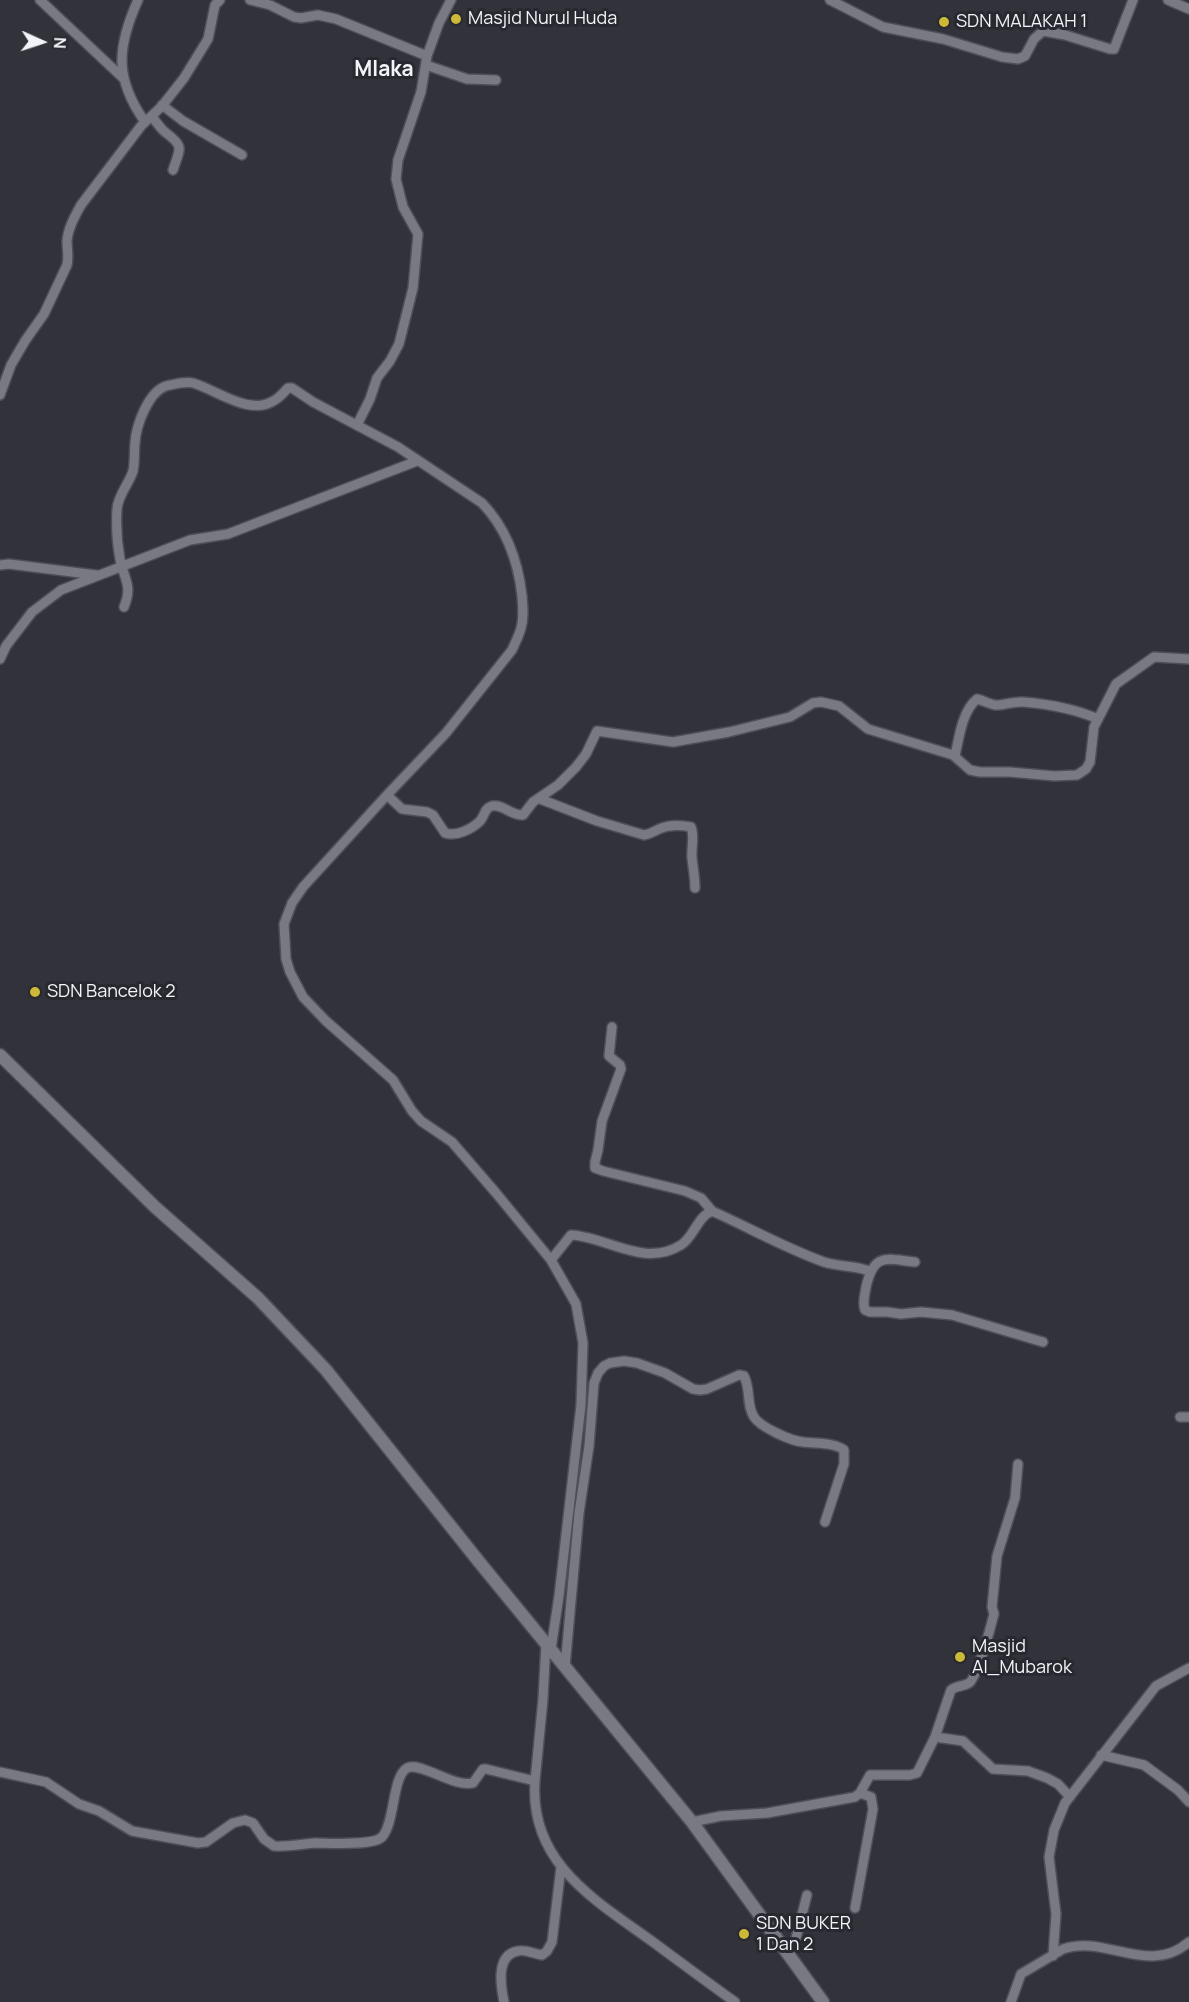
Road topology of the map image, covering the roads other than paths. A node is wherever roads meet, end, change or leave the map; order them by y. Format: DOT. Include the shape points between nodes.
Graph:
graph roads {
  1 [pos="40,0"];
  2 [pos="138,0"];
  3 [pos="220,0"];
  4 [pos="250,0"];
  5 [pos="451,0"];
  6 [pos="830,0"];
  7 [pos="1134,0"];
  8 [pos="1168,0"];
  9 [pos="1189,9"];
  10 [pos="426,61"];
  11 [pos="496,80"];
  12 [pos="124,81"];
  13 [pos="162,105"];
  14 [pos="150,118"];
  15 [pos="242,155"];
  16 [pos="173,170"];
  17 [pos="0,395"];
  18 [pos="357,422"];
  19 [pos="417,461"];
  20 [pos="0,565"];
  21 [pos="97,575"];
  22 [pos="125,575"];
  23 [pos="124,607"];
  24 [pos="0,659"];
  25 [pos="1189,659"];
  26 [pos="1098,719"];
  27 [pos="955,756"];
  28 [pos="391,799"];
  29 [pos="540,799"];
  30 [pos="695,888"];
  31 [pos="612,1027"];
  32 [pos="0,1055"];
  33 [pos="712,1211"];
  34 [pos="552,1259"];
  35 [pos="915,1262"];
  36 [pos="869,1271"];
  37 [pos="1042,1342"];
  38 [pos="1018,1464"];
  39 [pos="825,1522"];
  40 [pos="555,1654"];
  41 [pos="1189,1668"];
  42 [pos="934,1737"];
  43 [pos="1101,1755"];
  44 [pos="0,1772"];
  45 [pos="535,1781"];
  46 [pos="860,1794"];
  47 [pos="1070,1797"];
  48 [pos="1189,1802"];
  49 [pos="692,1822"];
  50 [pos="561,1867"];
  51 [pos="807,1895"];
  52 [pos="855,1908"];
  53 [pos="1189,1942"];
  54 [pos="1180,1950"];
  55 [pos="789,1954"];
  56 [pos="1189,1955"];
  57 [pos="1053,1956"];
  58 [pos="504,2002"];
  59 [pos="735,2002"];
  60 [pos="823,2002"];
  61 [pos="1011,2002"];
  1 -- 12 [label="street"];
  2 -- 12 [label="street" via="123,36"];
  3 -- 13 [label="street" via="208,39"];
  4 -- 10 [label="street" via="294,17 318,15 336,19"];
  5 -- 10 [label="street"];
  6 -- 7 [label="street" via="883,27 1018,59 1025,56 1043,31 1114,49"];
  8 -- 9 [label="street"];
  10 -- 11 [label="street" via="464,79"];
  10 -- 18 [label="street" via="396,178 403,207 418,234 413,288 399,344 377,378"];
  12 -- 14 [label="street" via="131,98"];
  13 -- 14 [label="street"];
  13 -- 15 [label="street"];
  14 -- 16 [label="street" via="178,143"];
  14 -- 17 [label="street" via="98,182 74,219 67,238 67,265 44,314 11,365"];
  18 -- 19 [label="street"];
  18 -- 22 [label="street" via="288,388 273,402 248,405 191,383 162,387 151,396 136,431 132,472 117,508 118,548"];
  19 -- 22 [label="street" via="228,534 190,540"];
  19 -- 28 [label="street" via="492,513 516,558 523,618 512,650"];
  20 -- 21 [label="street"];
  21 -- 22 [label="street"];
  21 -- 24 [label="street" via="61,590 32,612"];
  22 -- 23 [label="street" via="129,592"];
  25 -- 26 [label="street" via="1150,659 1116,684"];
  26 -- 27 [label="street" via="1051,706 1016,702 998,705 976,699 966,713"];
  26 -- 27 [label="street" via="1090,762 1077,775 980,772 970,770"];
  27 -- 29 [label="street" via="868,729 839,706 821,702 790,717 673,742 597,731 582,761"];
  28 -- 29 [label="street" via="402,809 427,812 445,833 453,835 475,825 490,807 520,816"];
  28 -- 34 [label="street" via="303,887 292,903 284,924 290,972 303,997 393,1080 421,1121 452,1142"];
  29 -- 30 [label="street" via="644,836 670,826 691,827"];
  31 -- 33 [label="street" via="609,1056 621,1069 602,1121 595,1168 685,1191 701,1198"];
  32 -- 40 [label="street" via="154,1207 241,1281 309,1351"];
  33 -- 34 [label="street" via="683,1244 663,1252 634,1252 574,1234"];
  33 -- 36 [label="street" via="822,1261"];
  34 -- 40 [label="street" via="576,1304 584,1362"];
  35 -- 36 [label="street" via="880,1260"];
  36 -- 37 [label="street" via="863,1306 867,1312 952,1315"];
  38 -- 42 [label="street" via="1015,1498 998,1556 991,1626 972,1679 951,1690"];
  39 -- 40 [label="street" via="844,1464 844,1450 798,1441 757,1421 744,1376 700,1390 638,1363 624,1361 604,1366 594,1383 572,1584"];
  40 -- 45 [label="street" via="543,1699"];
  40 -- 49 [label="street"];
  41 -- 43 [label="street" via="1156,1686"];
  42 -- 46 [label="street" via="917,1773 870,1775"];
  42 -- 47 [label="street" via="963,1741 993,1769 1028,1771 1047,1778"];
  43 -- 47 [label="street"];
  43 -- 48 [label="street" via="1144,1765"];
  44 -- 45 [label="street" via="46,1782 132,1831 198,1843 245,1820 253,1823 268,1844 274,1846 349,1844 382,1837 398,1784 412,1767 463,1784 473,1784 483,1769"];
  45 -- 50 [label="street" via="538,1824"];
  46 -- 49 [label="street" via="767,1814"];
  46 -- 52 [label="street" via="871,1797 873,1809"];
  47 -- 57 [label="street" via="1054,1830 1049,1857 1056,1914"];
  49 -- 55 [label="street"];
  50 -- 58 [label="street" via="552,1945 542,1955 520,1950 508,1957 500,1975"];
  50 -- 59 [label="street" via="606,1908"];
  51 -- 55 [label="street"];
  53 -- 54 [label="street"];
  54 -- 56 [label="street"];
  54 -- 57 [label="street" via="1141,1956 1071,1946"];
  55 -- 60 [label="street"];
  57 -- 61 [label="street" via="1021,1974"];
}
